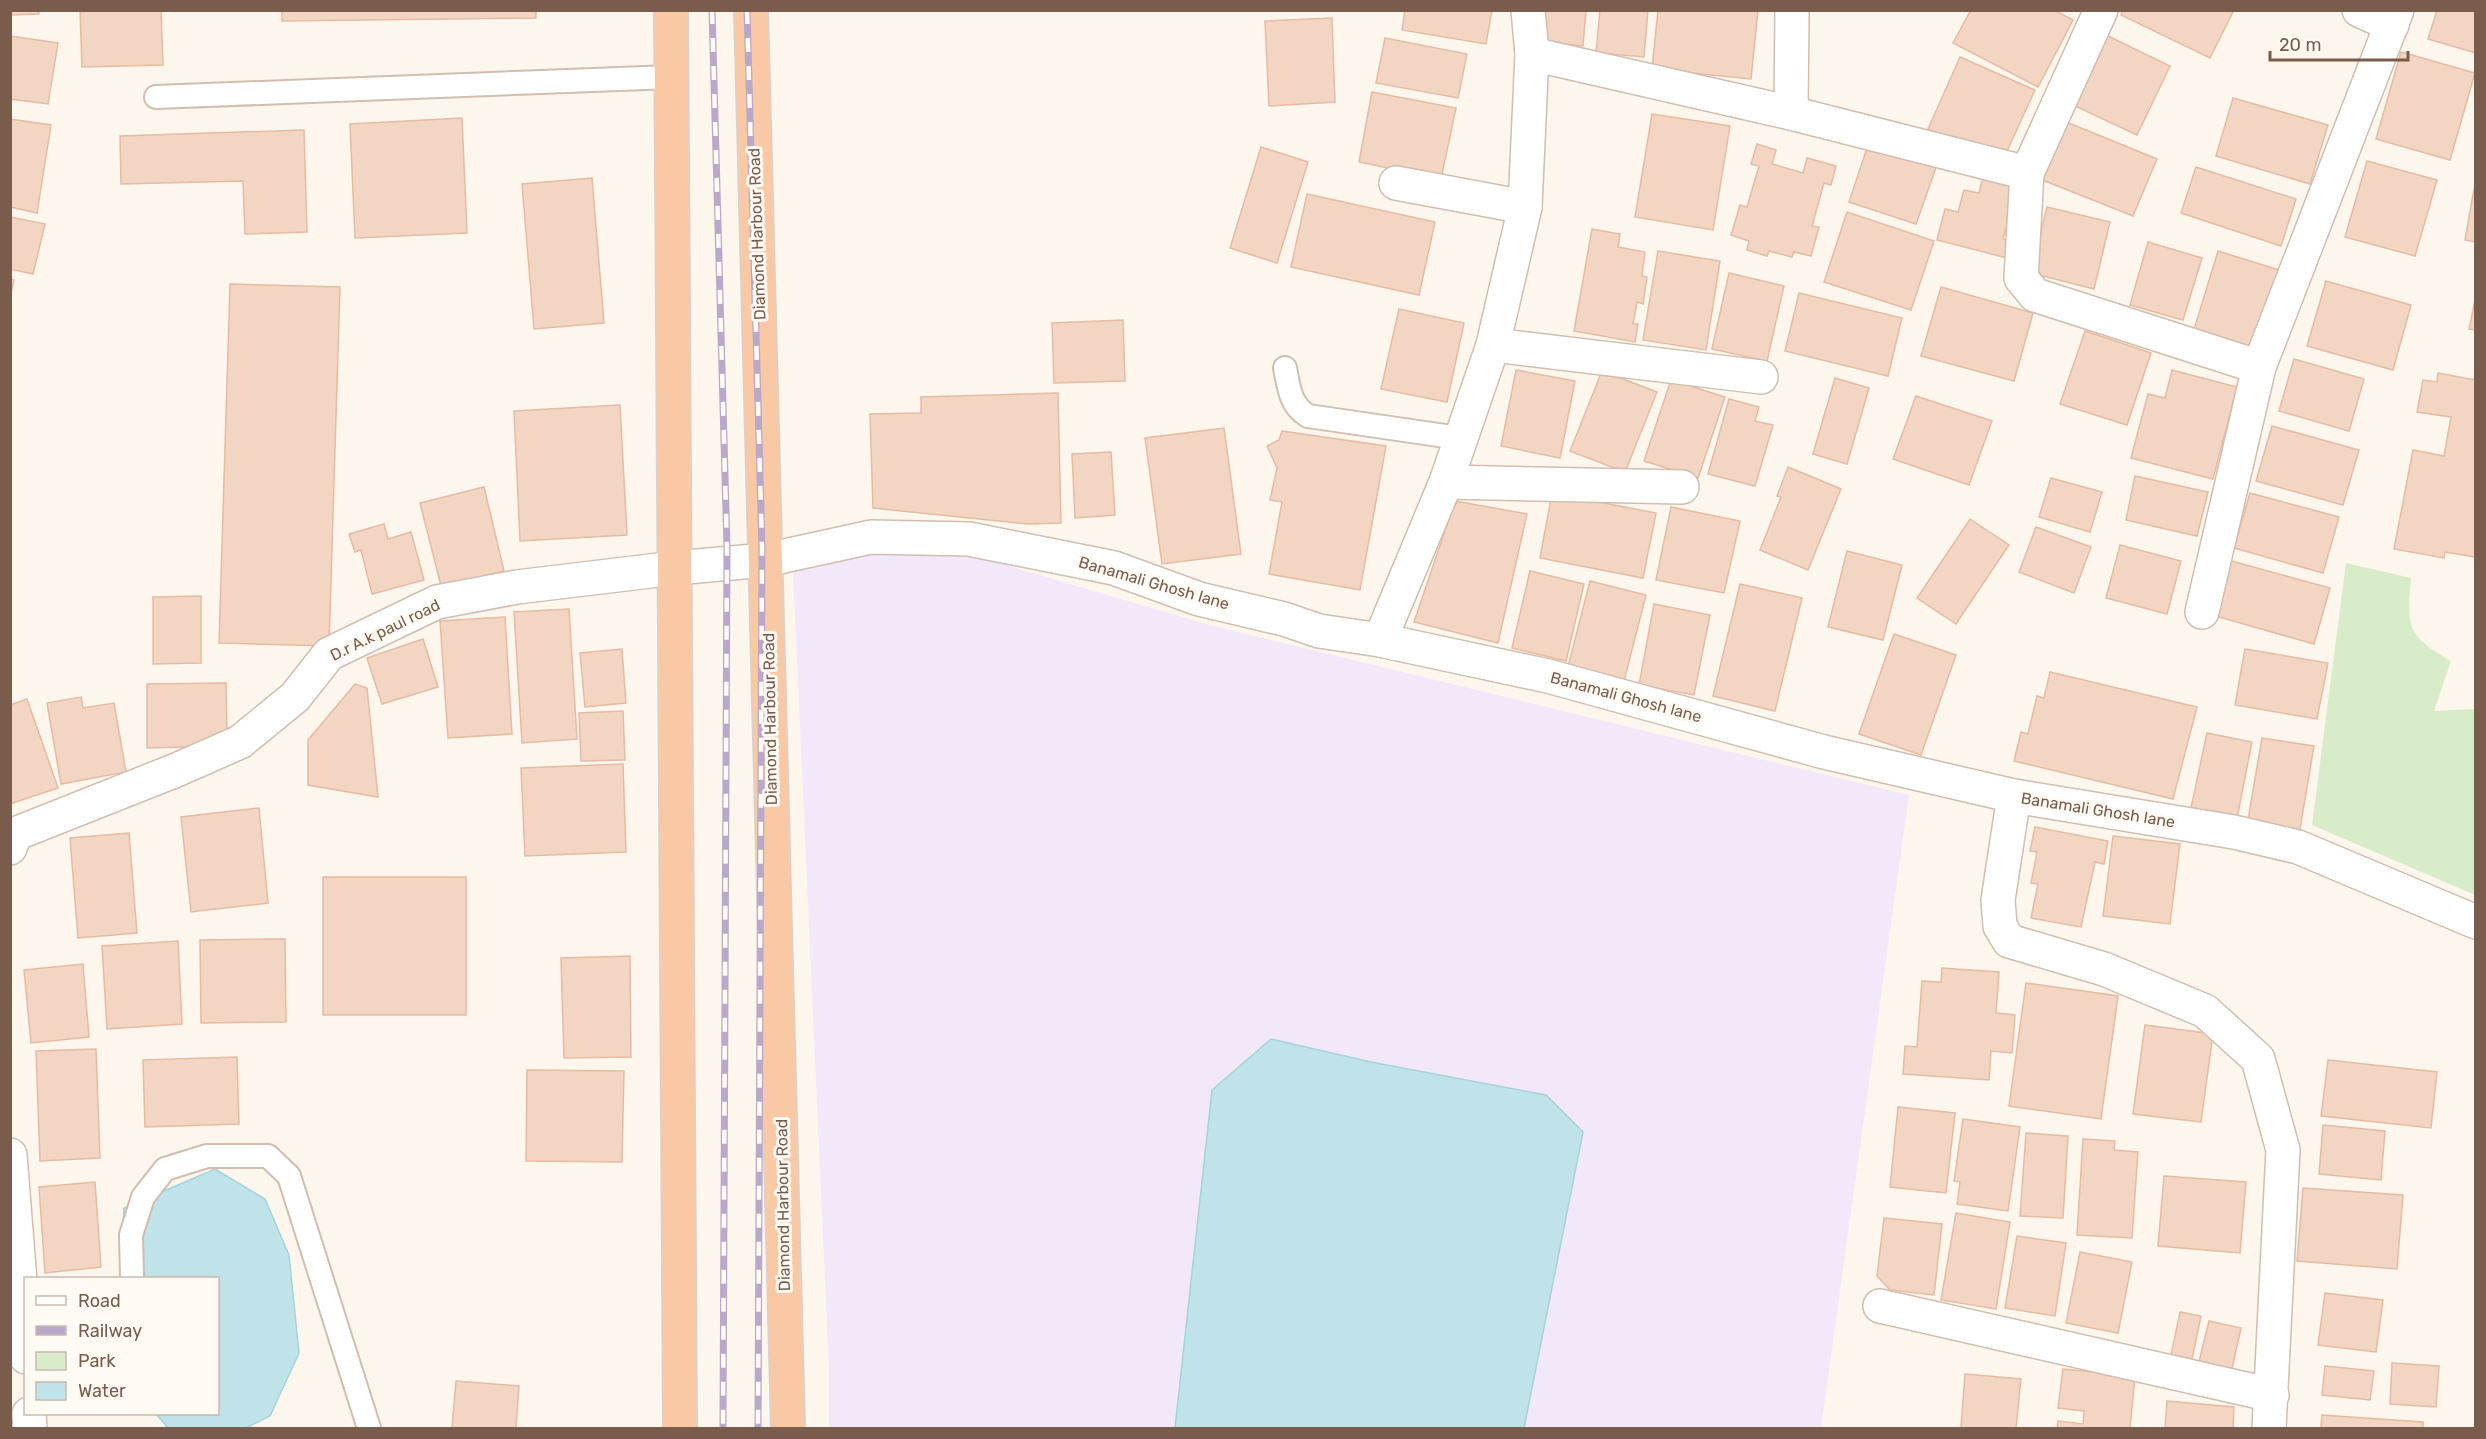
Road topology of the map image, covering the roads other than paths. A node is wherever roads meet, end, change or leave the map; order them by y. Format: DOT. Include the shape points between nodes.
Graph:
graph roads {
  1 [pos="671,10"];
  2 [pos="751,10"];
  3 [pos="1528,10"];
  4 [pos="1792,10"];
  5 [pos="2102,10"];
  6 [pos="2359,10"];
  7 [pos="2394,18"];
  8 [pos="1532,54"];
  9 [pos="671,77"];
  10 [pos="156,97"];
  11 [pos="1791,113"];
  12 [pos="2027,173"];
  13 [pos="1396,183"];
  14 [pos="1525,207"];
  15 [pos="1493,345"];
  16 [pos="2259,367"];
  17 [pos="1285,368"];
  18 [pos="1761,377"];
  19 [pos="1459,438"];
  20 [pos="1446,482"];
  21 [pos="1682,487"];
  22 [pos="766,561"];
  23 [pos="675,568"];
  24 [pos="2202,612"];
  25 [pos="1380,640"];
  26 [pos="2014,796"];
  27 [pos="12,838"];
  28 [pos="2475,922"];
  29 [pos="10,1155"];
  30 [pos="11,1161"];
  31 [pos="132,1277"];
  32 [pos="1880,1306"];
  33 [pos="24,1332"];
  34 [pos="2272,1395"];
  35 [pos="369,1428"];
  36 [pos="680,1428"];
  37 [pos="788,1428"];
  38 [pos="2270,1428"];
  1 -- 9 [label="highway"];
  2 -- 22 [label="highway, Diamond Harbour Road"];
  3 -- 8 [label="street"];
  4 -- 11 [label="street"];
  5 -- 12 [label="street"];
  6 -- 7 [label="street"];
  7 -- 16 [label="street"];
  8 -- 11 [label="street"];
  8 -- 14 [label="street"];
  9 -- 10 [label="lane"];
  9 -- 23 [label="highway"];
  11 -- 12 [label="street"];
  12 -- 16 [label="street" via="2021,278 2035,295"];
  13 -- 14 [label="street"];
  14 -- 15 [label="street"];
  15 -- 18 [label="street"];
  15 -- 19 [label="street"];
  16 -- 24 [label="street"];
  17 -- 19 [label="lane" via="1290,394 1298,410 1308,416"];
  19 -- 20 [label="street"];
  20 -- 21 [label="street"];
  20 -- 25 [label="street"];
  22 -- 23 [label="street, Banamali Ghosh lane"];
  22 -- 25 [label="street, Banamali Ghosh lane" via="872,537 969,539 1114,568 1199,598 1319,631"];
  22 -- 37 [label="highway, Diamond Harbour Road"];
  23 -- 27 [label="street, D.r A.k paul road" via="517,587 437,602 329,654 296,697 240,742"];
  23 -- 36 [label="highway"];
  25 -- 26 [label="street, Banamali Ghosh lane" via="1548,676 1824,752"];
  26 -- 28 [label="street, Banamali Ghosh lane" via="2234,832 2298,847"];
  26 -- 34 [label="street" via="1998,900 2000,926 2008,941 2104,969 2205,1011 2258,1059 2283,1150"];
  29 -- 30 [label="street"];
  30 -- 33 [label="street"];
  31 -- 35 [label="lane" via="131,1235 143,1197 165,1169 207,1156 268,1156 289,1176"];
  32 -- 34 [label="street"];
  34 -- 38 [label="street"];
}
